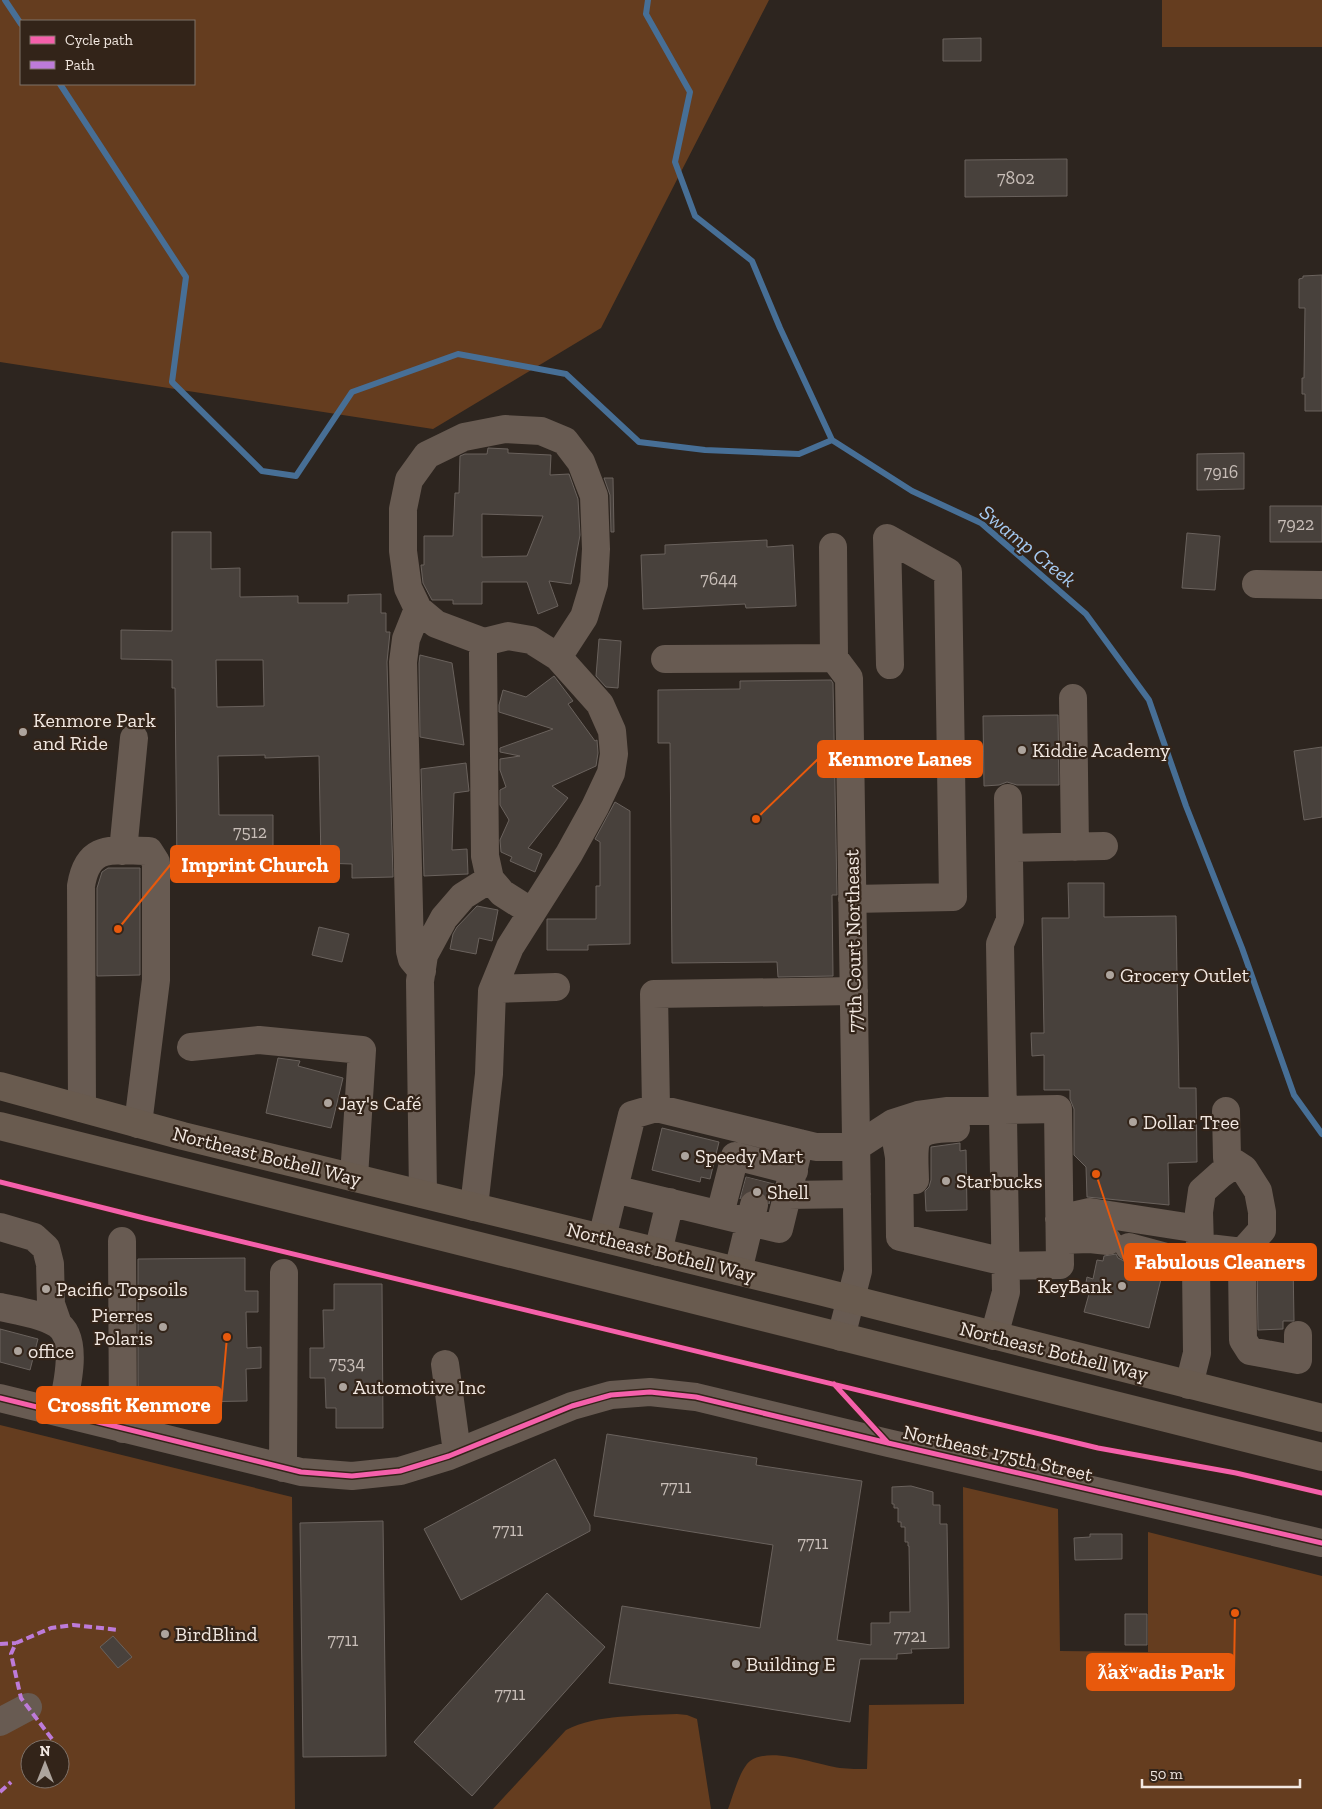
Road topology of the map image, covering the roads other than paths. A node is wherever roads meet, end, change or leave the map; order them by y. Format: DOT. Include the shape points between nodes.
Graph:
graph roads {
  1 [pos="832,547"];
  2 [pos="1256,584"];
  3 [pos="1322,585"];
  4 [pos="418,608"];
  5 [pos="484,642"];
  6 [pos="558,657"];
  7 [pos="834,658"];
  8 [pos="665,659"];
  9 [pos="890,665"];
  10 [pos="1073,698"];
  11 [pos="134,738"];
  12 [pos="1008,798"];
  13 [pos="1104,846"];
  14 [pos="1075,847"];
  15 [pos="1009,848"];
  16 [pos="124,851"];
  17 [pos="490,879"];
  18 [pos="852,899"];
  19 [pos="532,912"];
  20 [pos="422,971"];
  21 [pos="556,987"];
  22 [pos="493,989"];
  23 [pos="854,992"];
  24 [pos="192,1047"];
  25 [pos="0,1086"];
  26 [pos="82,1108"];
  27 [pos="656,1108"];
  28 [pos="1226,1111"];
  29 [pos="1003,1119"];
  30 [pos="893,1123"];
  31 [pos="138,1124"];
  32 [pos="0,1126"];
  33 [pos="183,1136"];
  34 [pos="800,1143"];
  35 [pos="856,1147"];
  36 [pos="128,1159"];
  37 [pos="1235,1164"];
  38 [pos="354,1177"];
  39 [pos="791,1183"];
  40 [pos="614,1189"];
  41 [pos="757,1192"];
  42 [pos="423,1194"];
  43 [pos="857,1194"];
  44 [pos="670,1202"];
  45 [pos="474,1207"];
  46 [pos="720,1214"];
  47 [pos="0,1227"];
  48 [pos="1060,1230"];
  49 [pos="602,1238"];
  50 [pos="122,1241"];
  51 [pos="916,1241"];
  52 [pos="1198,1247"];
  53 [pos="658,1252"];
  54 [pos="1238,1257"];
  55 [pos="1005,1264"];
  56 [pos="738,1271"];
  57 [pos="284,1273"];
  58 [pos="851,1299"];
  59 [pos="0,1307"];
  60 [pos="58,1324"];
  61 [pos="1298,1334"];
  62 [pos="994,1336"];
  63 [pos="842,1337"];
  64 [pos="445,1364"];
  65 [pos="1189,1385"];
  66 [pos="0,1398"];
  67 [pos="61,1413"];
  68 [pos="1322,1418"];
  69 [pos="124,1429"];
  70 [pos="456,1452"];
  71 [pos="1322,1457"];
  72 [pos="282,1468"];
  73 [pos="1322,1543"];
  74 [pos="28,1707"];
  75 [pos="0,1722"];
  1 -- 7 [label="street"];
  2 -- 3 [label="street"];
  4 -- 5 [label="street" via="436,624"];
  4 -- 6 [label="street" via="408,588 403,552 403,510 409,480 427,454 464,437 505,429 540,431 565,441 581,462 594,496 594,584 584,617"];
  4 -- 20 [label="street" via="406,639 403,662 410,950 412,959"];
  5 -- 6 [label="street" via="508,636 531,640"];
  5 -- 17 [label="street" via="485,856"];
  6 -- 19 [label="street" via="600,704 612,731 614,754 611,773 595,807"];
  7 -- 8 [label="street"];
  7 -- 18 [label="street, 77th Court Northeast" via="849,678"];
  9 -- 18 [label="street" via="887,538 948,572 953,897"];
  10 -- 14 [label="street"];
  11 -- 16 [label="street"];
  12 -- 15 [label="street"];
  13 -- 14 [label="street"];
  14 -- 15 [label="street"];
  15 -- 29 [label="street" via="1010,920 1000,944"];
  16 -- 26 [label="street" via="101,852 83,871"];
  16 -- 31 [label="street" via="149,851 156,862 156,980"];
  17 -- 19 [label="street" via="502,894"];
  17 -- 20 [label="street" via="463,896 444,918 424,955"];
  18 -- 23 [label="street, 77th Court Northeast"];
  19 -- 22 [label="street" via="510,947"];
  20 -- 42 [label="street"];
  21 -- 22 [label="street"];
  22 -- 45 [label="street" via="489,1074"];
  23 -- 27 [label="street" via="654,994"];
  23 -- 35 [label="street, 77th Court Northeast"];
  24 -- 38 [label="street" via="259,1040 362,1050"];
  25 -- 26 [label="main road, Northeast Bothell Way"];
  26 -- 31 [label="main road, Northeast Bothell Way"];
  27 -- 34 [label="street"];
  27 -- 40 [label="street" via="632,1115"];
  28 -- 37 [label="street" via="1227,1158"];
  29 -- 30 [label="street" via="948,1110"];
  29 -- 48 [label="street" via="1058,1109"];
  29 -- 51 [label="street" via="928,1130 916,1140"];
  29 -- 55 [label="street"];
  30 -- 35 [label="street"];
  30 -- 51 [label="street" via="899,1157 900,1237"];
  31 -- 33 [label="main road, Northeast Bothell Way"];
  32 -- 36 [label="main road, Northeast Bothell Way"];
  33 -- 36 [label="main road" via="176,1147"];
  33 -- 38 [label="main road, Northeast Bothell Way"];
  34 -- 35 [label="street" via="816,1147"];
  34 -- 39 [label="street"];
  35 -- 43 [label="street, 77th Court Northeast"];
  36 -- 63 [label="main road, Northeast Bothell Way"];
  37 -- 52 [label="street" via="1202,1191"];
  37 -- 54 [label="street" via="1244,1169 1258,1191 1262,1212 1262,1230"];
  38 -- 42 [label="main road, Northeast Bothell Way"];
  39 -- 41 [label="street"];
  39 -- 41 [label="street" via="779,1229"];
  39 -- 43 [label="street"];
  40 -- 44 [label="street"];
  40 -- 49 [label="street"];
  41 -- 46 [label="street"];
  41 -- 46 [label="street" via="735,1156"];
  41 -- 56 [label="street"];
  42 -- 45 [label="main road, Northeast Bothell Way"];
  43 -- 58 [label="street, 77th Court Northeast" via="858,1271"];
  44 -- 46 [label="street"];
  44 -- 53 [label="street"];
  45 -- 49 [label="main road, Northeast Bothell Way"];
  47 -- 60 [label="street" via="34,1237 46,1248 50,1264 51,1304"];
  48 -- 52 [label="street" via="1118,1244"];
  48 -- 52 [label="street" via="1090,1212"];
  48 -- 55 [label="street" via="1060,1265"];
  49 -- 53 [label="main road, Northeast Bothell Way"];
  50 -- 69 [label="street"];
  51 -- 55 [label="street"];
  52 -- 54 [label="street" via="1234,1250"];
  52 -- 65 [label="street" via="1197,1353"];
  53 -- 56 [label="main road, Northeast Bothell Way"];
  54 -- 61 [label="street" via="1242,1264 1243,1340 1250,1351 1298,1360"];
  55 -- 62 [label="street" via="1006,1292"];
  56 -- 58 [label="main road, Northeast Bothell Way"];
  57 -- 72 [label="street"];
  58 -- 62 [label="main road, Northeast Bothell Way"];
  58 -- 63 [label="street, 77th Court Northeast"];
  59 -- 60 [label="street"];
  60 -- 67 [label="street" via="66,1334 68,1345 69,1380"];
  62 -- 65 [label="main road, Northeast Bothell Way"];
  63 -- 71 [label="main road, Northeast Bothell Way"];
  64 -- 70 [label="street"];
  65 -- 68 [label="main road, Northeast Bothell Way"];
  66 -- 67 [label="street, Northeast 175th Street"];
  67 -- 69 [label="street, Northeast 175th Street"];
  69 -- 72 [label="street, Northeast 175th Street"];
  70 -- 72 [label="street, Northeast 175th Street" via="400,1471 352,1476"];
  70 -- 73 [label="street, Northeast 175th Street" via="572,1406 611,1396 650,1392 696,1397"];
  74 -- 75 [label="street"];
}
